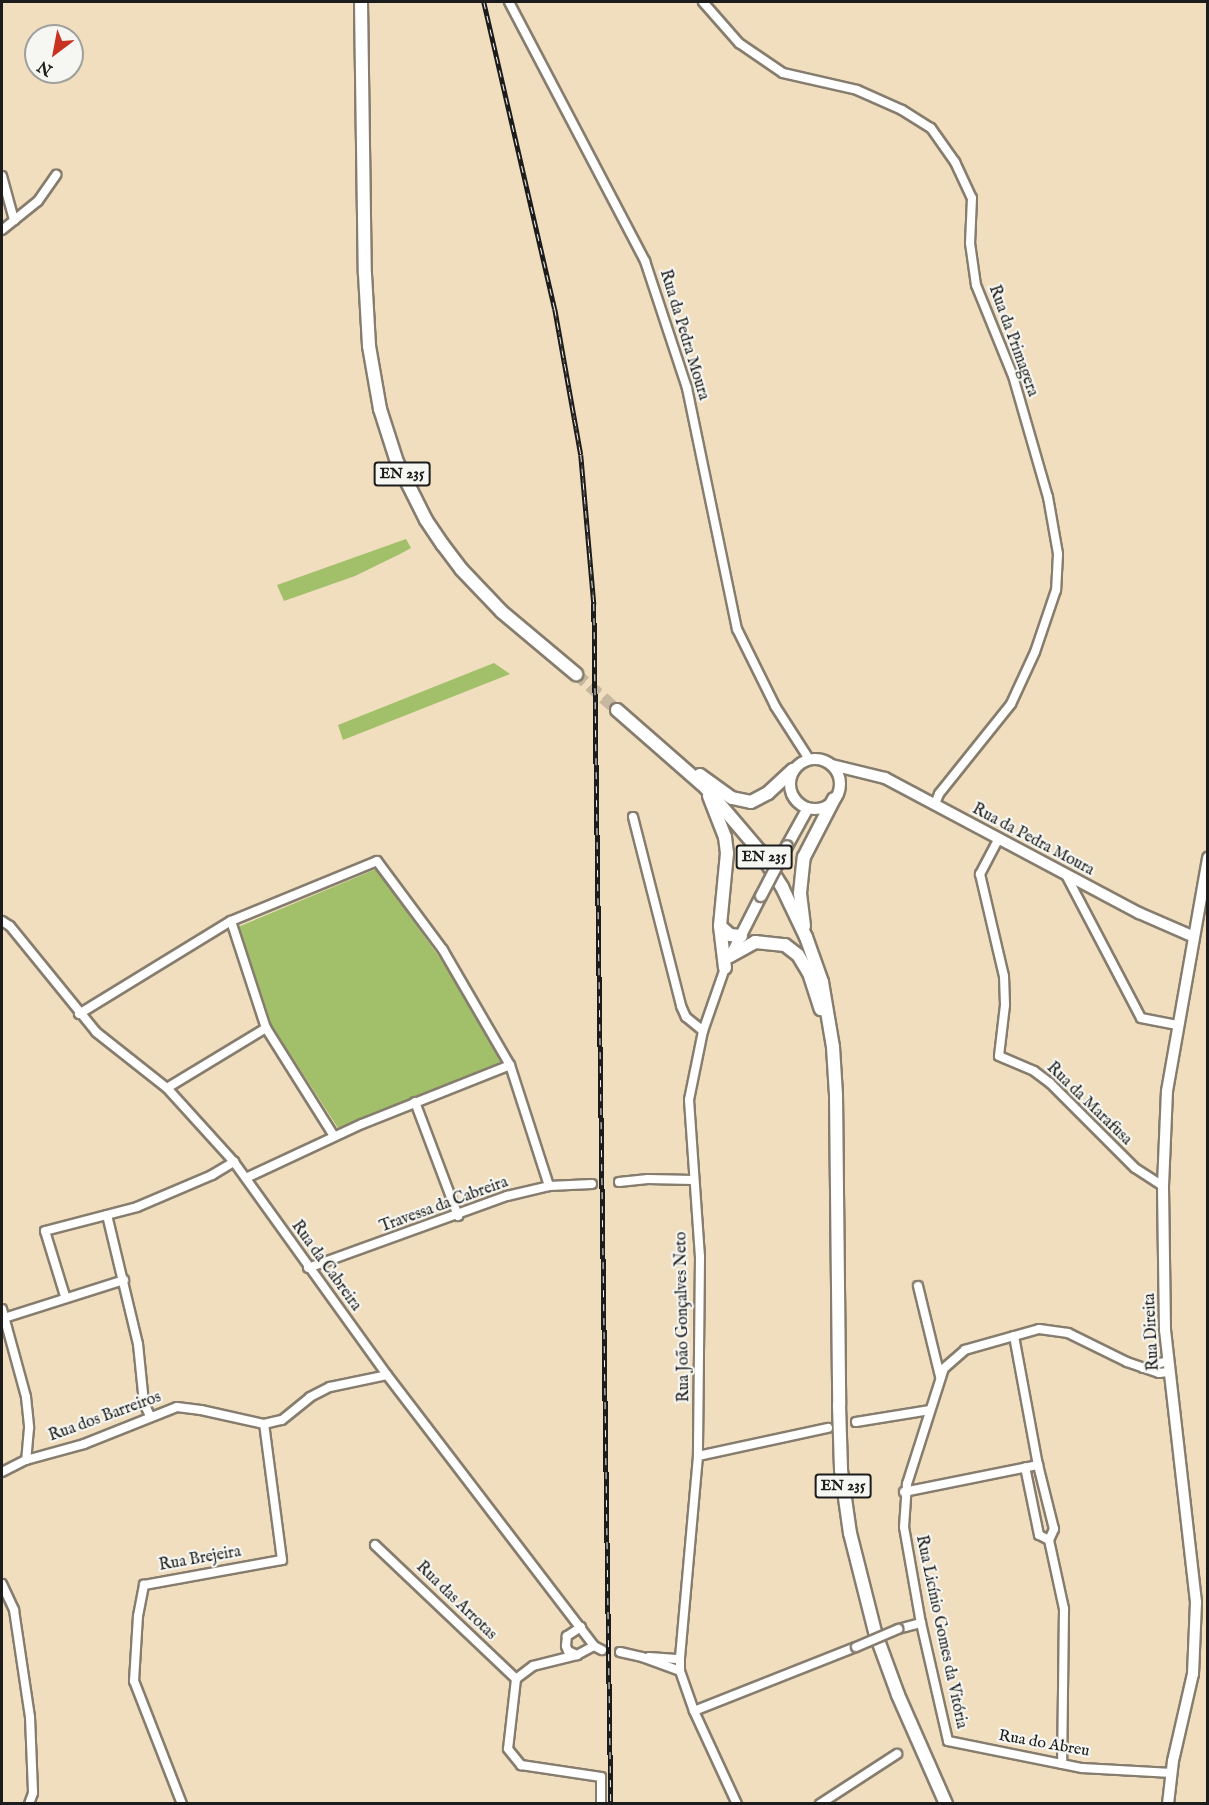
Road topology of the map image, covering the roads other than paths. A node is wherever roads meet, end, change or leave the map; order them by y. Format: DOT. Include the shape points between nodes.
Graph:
graph roads {
  1 [pos="361,2"];
  2 [pos="509,2"];
  3 [pos="703,2"];
  4 [pos="56,175"];
  5 [pos="2,176"];
  6 [pos="14,220"];
  7 [pos="2,230"];
  8 [pos="576,674"];
  9 [pos="617,710"];
  10 [pos="667,753"];
  11 [pos="809,759"];
  12 [pos="832,765"];
  13 [pos="793,770"];
  14 [pos="859,771"];
  15 [pos="840,783"];
  16 [pos="706,788"];
  17 [pos="834,799"];
  18 [pos="935,804"];
  19 [pos="808,808"];
  20 [pos="633,817"];
  21 [pos="999,838"];
  22 [pos="1208,858"];
  23 [pos="1066,875"];
  24 [pos="2,921"];
  25 [pos="231,921"];
  26 [pos="720,926"];
  27 [pos="742,933"];
  28 [pos="806,936"];
  29 [pos="1192,936"];
  30 [pos="755,942"];
  31 [pos="730,956"];
  32 [pos="725,968"];
  33 [pos="80,1014"];
  34 [pos="1178,1025"];
  35 [pos="266,1028"];
  36 [pos="702,1031"];
  37 [pos="833,1047"];
  38 [pos="510,1065"];
  39 [pos="167,1088"];
  40 [pos="415,1101"];
  41 [pos="334,1136"];
  42 [pos="234,1161"];
  43 [pos="246,1178"];
  44 [pos="693,1180"];
  45 [pos="619,1182"];
  46 [pos="592,1184"];
  47 [pos="549,1186"];
  48 [pos="1163,1186"];
  49 [pos="107,1215"];
  50 [pos="458,1216"];
  51 [pos="308,1268"];
  52 [pos="124,1280"];
  53 [pos="918,1286"];
  54 [pos="65,1296"];
  55 [pos="3,1313"];
  56 [pos="1014,1336"];
  57 [pos="1168,1366"];
  58 [pos="387,1375"];
  59 [pos="940,1381"];
  60 [pos="930,1410"];
  61 [pos="150,1416"];
  62 [pos="856,1422"];
  63 [pos="264,1425"];
  64 [pos="828,1428"];
  65 [pos="698,1456"];
  66 [pos="26,1460"];
  67 [pos="1038,1465"];
  68 [pos="1025,1467"];
  69 [pos="2,1472"];
  70 [pos="904,1492"];
  71 [pos="1049,1540"];
  72 [pos="375,1545"];
  73 [pos="2,1584"];
  74 [pos="921,1623"];
  75 [pos="581,1627"];
  76 [pos="566,1646"];
  77 [pos="620,1652"];
  78 [pos="578,1655"];
  79 [pos="642,1657"];
  80 [pos="680,1659"];
  81 [pos="553,1660"];
  82 [pos="680,1671"];
  83 [pos="516,1679"];
  84 [pos="694,1711"];
  85 [pos="948,1741"];
  86 [pos="897,1754"];
  87 [pos="1062,1764"];
  88 [pos="1172,1773"];
  89 [pos="29,1803"];
  90 [pos="183,1803"];
  91 [pos="601,1803"];
  92 [pos="737,1803"];
  93 [pos="820,1803"];
  94 [pos="946,1803"];
  95 [pos="1168,1803"];
  1 -- 8 [label="main road, EN 235" via="365,274 369,346 380,409 397,462 443,545 502,612"];
  2 -- 11 [label="street, Rua da Pedra Moura" via="645,261 687,388 737,629 775,706"];
  3 -- 18 [label="street, Rua da Primagera" via="739,43 783,73 857,90 931,128 955,162 972,198 970,243 976,285 1013,376 1048,497 1058,554 1056,581 1035,652 1011,704"];
  4 -- 6 [label="street" via="38,201"];
  5 -- 6 [label="street"];
  6 -- 7 [label="street"];
  9 -- 10 [label="main road, EN 235"];
  10 -- 13 [label="main road" via="743,802 760,799"];
  10 -- 16 [label="main road, EN 235"];
  11 -- 12 [label="main road"];
  11 -- 13 [label="main road"];
  12 -- 14 [label="main road, Rua da Pedra Moura"];
  12 -- 15 [label="main road"];
  13 -- 19 [label="main road" via="791,793"];
  14 -- 15 [label="main road"];
  14 -- 18 [label="main road, Rua da Pedra Moura" via="885,778"];
  15 -- 17 [label="main road"];
  16 -- 26 [label="main road" via="726,837"];
  16 -- 28 [label="main road, EN 235" via="758,849"];
  17 -- 19 [label="main road" via="823,807"];
  17 -- 28 [label="main road" via="804,857 800,875"];
  18 -- 21 [label="main road, Rua da Pedra Moura"];
  19 -- 27 [label="main road, Rua João Gonçalves Neto, bridge"];
  20 -- 36 [label="street" via="681,1006 686,1017"];
  21 -- 23 [label="main road, Rua da Pedra Moura"];
  21 -- 48 [label="street, Rua da Marafusa" via="980,874 1004,976 999,1056 1034,1071 1050,1083 1135,1168"];
  22 -- 29 [label="main road, Rua Direita"];
  23 -- 29 [label="main road, Rua da Pedra Moura" via="1164,926"];
  23 -- 34 [label="street" via="1141,1018"];
  24 -- 33 [label="street, Rua da Cabreira"];
  25 -- 33 [label="street"];
  25 -- 35 [label="street"];
  25 -- 38 [label="street" via="377,861 443,950"];
  26 -- 27 [label="main road" via="730,935"];
  26 -- 32 [label="main road"];
  27 -- 30 [label="main road"];
  27 -- 31 [label="main road, Rua João Gonçalves Neto"];
  28 -- 37 [label="main road, EN 235" via="822,982"];
  29 -- 34 [label="main road, Rua Direita"];
  30 -- 31 [label="main road"];
  30 -- 37 [label="main road" via="785,945 798,955"];
  31 -- 32 [label="main road, Rua João Gonçalves Neto"];
  32 -- 36 [label="street, Rua João Gonçalves Neto"];
  33 -- 39 [label="street, Rua da Cabreira" via="96,1032"];
  34 -- 48 [label="main road, Rua Direita" via="1167,1091"];
  35 -- 39 [label="street"];
  35 -- 41 [label="street"];
  36 -- 44 [label="street, Rua João Gonçalves Neto" via="689,1100"];
  37 -- 94 [label="main road, EN 235" via="840,1448 850,1533 875,1632"];
  38 -- 40 [label="street"];
  38 -- 47 [label="street"];
  39 -- 42 [label="street, Rua da Cabreira"];
  40 -- 41 [label="street"];
  40 -- 50 [label="street"];
  41 -- 43 [label="street"];
  42 -- 43 [label="street, Rua da Cabreira"];
  42 -- 49 [label="street" via="191,1184"];
  43 -- 51 [label="street, Rua da Cabreira"];
  44 -- 45 [label="street"];
  44 -- 65 [label="street, Rua João Gonçalves Neto" via="700,1257"];
  46 -- 47 [label="street, Travessa da Cabreira"];
  47 -- 50 [label="street, Travessa da Cabreira" via="507,1196"];
  48 -- 57 [label="main road, Rua Direita"];
  49 -- 52 [label="street"];
  49 -- 54 [label="street" via="45,1231"];
  50 -- 51 [label="street, Travessa da Cabreira"];
  51 -- 58 [label="street, Rua da Cabreira"];
  52 -- 54 [label="street"];
  52 -- 61 [label="street" via="138,1344 144,1403"];
  53 -- 59 [label="street"];
  54 -- 55 [label="street"];
  55 -- 66 [label="street" via="26,1397"];
  56 -- 57 [label="street, Rua Licínio Gomes da Vitória" via="1039,1329 1068,1333 1108,1355 1143,1368 1159,1373"];
  56 -- 59 [label="street, Rua Licínio Gomes da Vitória" via="965,1350 944,1368"];
  56 -- 67 [label="street"];
  57 -- 88 [label="main road, Rua Direita" via="1196,1602 1193,1674"];
  58 -- 63 [label="street" via="330,1387 310,1397 282,1420"];
  58 -- 75 [label="street, Rua da Cabreira"];
  59 -- 60 [label="street, Rua Licínio Gomes da Vitória"];
  60 -- 62 [label="street"];
  60 -- 70 [label="street, Rua Licínio Gomes da Vitória"];
  61 -- 63 [label="street, Rua dos Barreiros" via="177,1407"];
  61 -- 66 [label="street, Rua dos Barreiros" via="84,1444"];
  63 -- 90 [label="street, Rua Brejeira" via="282,1560 144,1585 134,1681"];
  64 -- 65 [label="street"];
  65 -- 80 [label="street, Rua João Gonçalves Neto"];
  66 -- 69 [label="street, Rua dos Barreiros"];
  67 -- 68 [label="street"];
  67 -- 71 [label="street" via="1054,1529"];
  68 -- 70 [label="street"];
  68 -- 71 [label="street" via="1040,1535"];
  70 -- 74 [label="street, Rua Licínio Gomes da Vitória" via="904,1527"];
  71 -- 87 [label="street" via="1064,1610"];
  72 -- 83 [label="street, Rua das Arrotas"];
  73 -- 89 [label="street" via="14,1610 30,1717 33,1793"];
  74 -- 84 [label="street, bridge"];
  74 -- 85 [label="street, Rua Licínio Gomes da Vitória"];
  75 -- 76 [label="street" via="567,1636"];
  75 -- 78 [label="street, Rua da Cabreira" via="598,1648"];
  76 -- 78 [label="street"];
  76 -- 81 [label="street"];
  77 -- 79 [label="street"];
  78 -- 81 [label="street"];
  79 -- 80 [label="street"];
  79 -- 82 [label="street"];
  80 -- 82 [label="street, Rua João Gonçalves Neto"];
  81 -- 83 [label="street" via="533,1666"];
  82 -- 84 [label="street, Rua João Gonçalves Neto"];
  83 -- 91 [label="street" via="508,1749 521,1765 602,1778"];
  84 -- 92 [label="street, Rua João Gonçalves Neto"];
  85 -- 87 [label="street, Rua do Abreu"];
  86 -- 93 [label="street"];
  87 -- 88 [label="street, Rua do Abreu"];
  88 -- 95 [label="main road, Rua Direita"];
}
